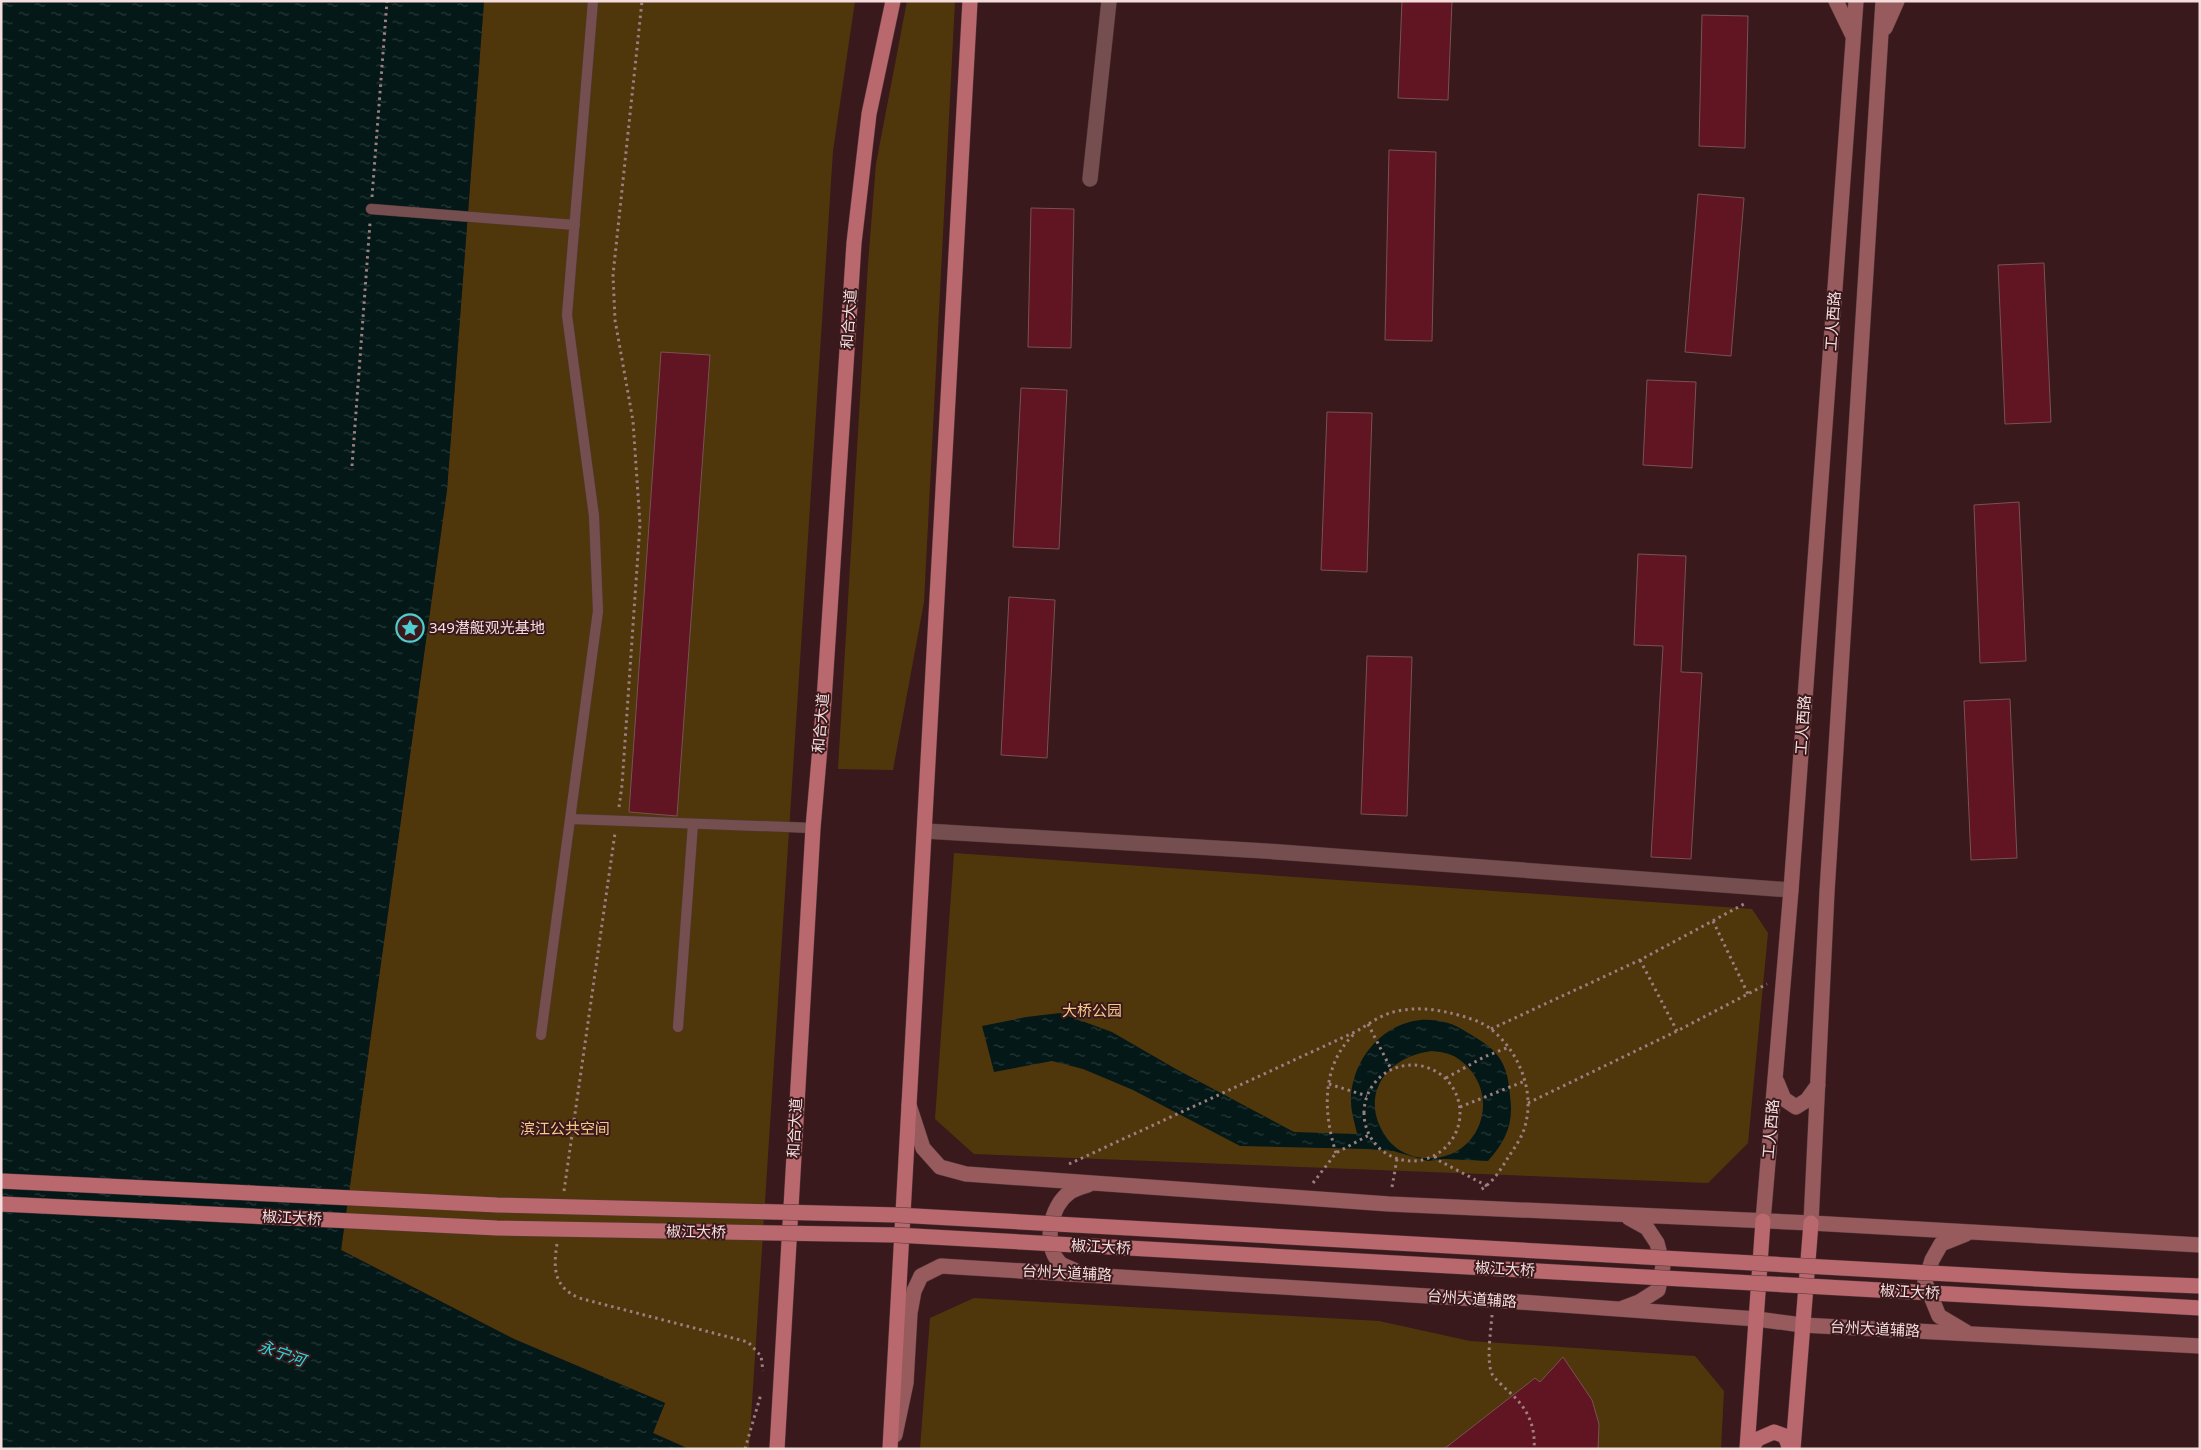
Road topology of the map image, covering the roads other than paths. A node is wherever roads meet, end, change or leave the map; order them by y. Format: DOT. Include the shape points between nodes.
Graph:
graph roads {
  1 [pos="593,1"];
  2 [pos="893,1"];
  3 [pos="970,1"];
  4 [pos="1109,1"];
  5 [pos="1836,1"];
  6 [pos="1856,1"];
  7 [pos="1883,1"];
  8 [pos="1897,1"];
  9 [pos="1854,39"];
  10 [pos="1881,39"];
  11 [pos="1090,179"];
  12 [pos="371,209"];
  13 [pos="575,225"];
  14 [pos="572,819"];
  15 [pos="693,824"];
  16 [pos="813,828"];
  17 [pos="925,831"];
  18 [pos="1791,890"];
  19 [pos="678,1027"];
  20 [pos="541,1035"];
  21 [pos="1775,1079"];
  22 [pos="1818,1085"];
  23 [pos="909,1102"];
  24 [pos="1,1181"];
  25 [pos="1094,1183"];
  26 [pos="1,1204"];
  27 [pos="1625,1216"];
  28 [pos="1763,1222"];
  29 [pos="1811,1223"];
  30 [pos="1972,1232"];
  31 [pos="2200,1245"];
  32 [pos="1084,1274"];
  33 [pos="2200,1286"];
  34 [pos="2200,1308"];
  35 [pos="1619,1310"];
  36 [pos="1757,1319"];
  37 [pos="1802,1325"];
  38 [pos="1968,1334"];
  39 [pos="2200,1346"];
  40 [pos="778,1442"];
  41 [pos="891,1446"];
  42 [pos="1748,1449"];
  43 [pos="1792,1449"];
  1 -- 13 [label="lane"];
  2 -- 16 [label="main road, 和合大道" via="869,114 854,244"];
  3 -- 17 [label="main road"];
  4 -- 11 [label="street"];
  5 -- 9 [label="main road"];
  6 -- 9 [label="main road, 工人西路"];
  7 -- 10 [label="main road, 工人西路"];
  8 -- 10 [label="main road"];
  9 -- 18 [label="main road, 工人西路"];
  10 -- 22 [label="main road, 工人西路" via="1827,892"];
  12 -- 13 [label="lane"];
  13 -- 14 [label="lane" via="567,315 594,516 598,611"];
  14 -- 15 [label="lane"];
  14 -- 20 [label="lane"];
  15 -- 16 [label="lane"];
  15 -- 19 [label="lane"];
  16 -- 40 [label="main road, 和合大道"];
  17 -- 18 [label="street" via="1266,851"];
  17 -- 23 [label="main road"];
  18 -- 21 [label="main road, 工人西路"];
  21 -- 22 [label="main road" via="1784,1100 1796,1107 1807,1100"];
  21 -- 28 [label="main road, 工人西路"];
  22 -- 29 [label="main road, 工人西路"];
  23 -- 25 [label="main road" via="923,1148 940,1167 966,1174"];
  23 -- 41 [label="main road"];
  24 -- 33 [label="main road, 椒江大桥, bridge" via="496,1205 897,1215"];
  25 -- 27 [label="main road" via="1301,1199"];
  25 -- 32 [label="main road" via="1070,1192 1058,1205 1049,1231 1052,1251 1060,1264"];
  26 -- 34 [label="main road, 椒江大桥, bridge" via="497,1228 896,1235"];
  27 -- 28 [label="main road"];
  27 -- 35 [label="main road" via="1647,1228 1657,1243 1663,1266 1658,1290"];
  28 -- 29 [label="main road"];
  28 -- 36 [label="main road, 工人西路"];
  29 -- 30 [label="main road"];
  29 -- 37 [label="main road, 工人西路"];
  30 -- 31 [label="main road"];
  30 -- 38 [label="main road" via="1941,1244 1925,1282 1939,1316"];
  32 -- 35 [label="main road, 台州大道辅路"];
  32 -- 41 [label="main road, 台州大道辅路" via="941,1266 921,1276 912,1298 906,1383"];
  35 -- 36 [label="main road, 台州大道辅路"];
  36 -- 37 [label="main road, 台州大道辅路"];
  36 -- 42 [label="main road, 工人西路"];
  37 -- 38 [label="main road, 台州大道辅路"];
  37 -- 43 [label="main road, 工人西路"];
  38 -- 39 [label="main road, 台州大道辅路"];
  42 -- 43 [label="main road" via="1758,1439 1774,1432 1785,1436"];
}
